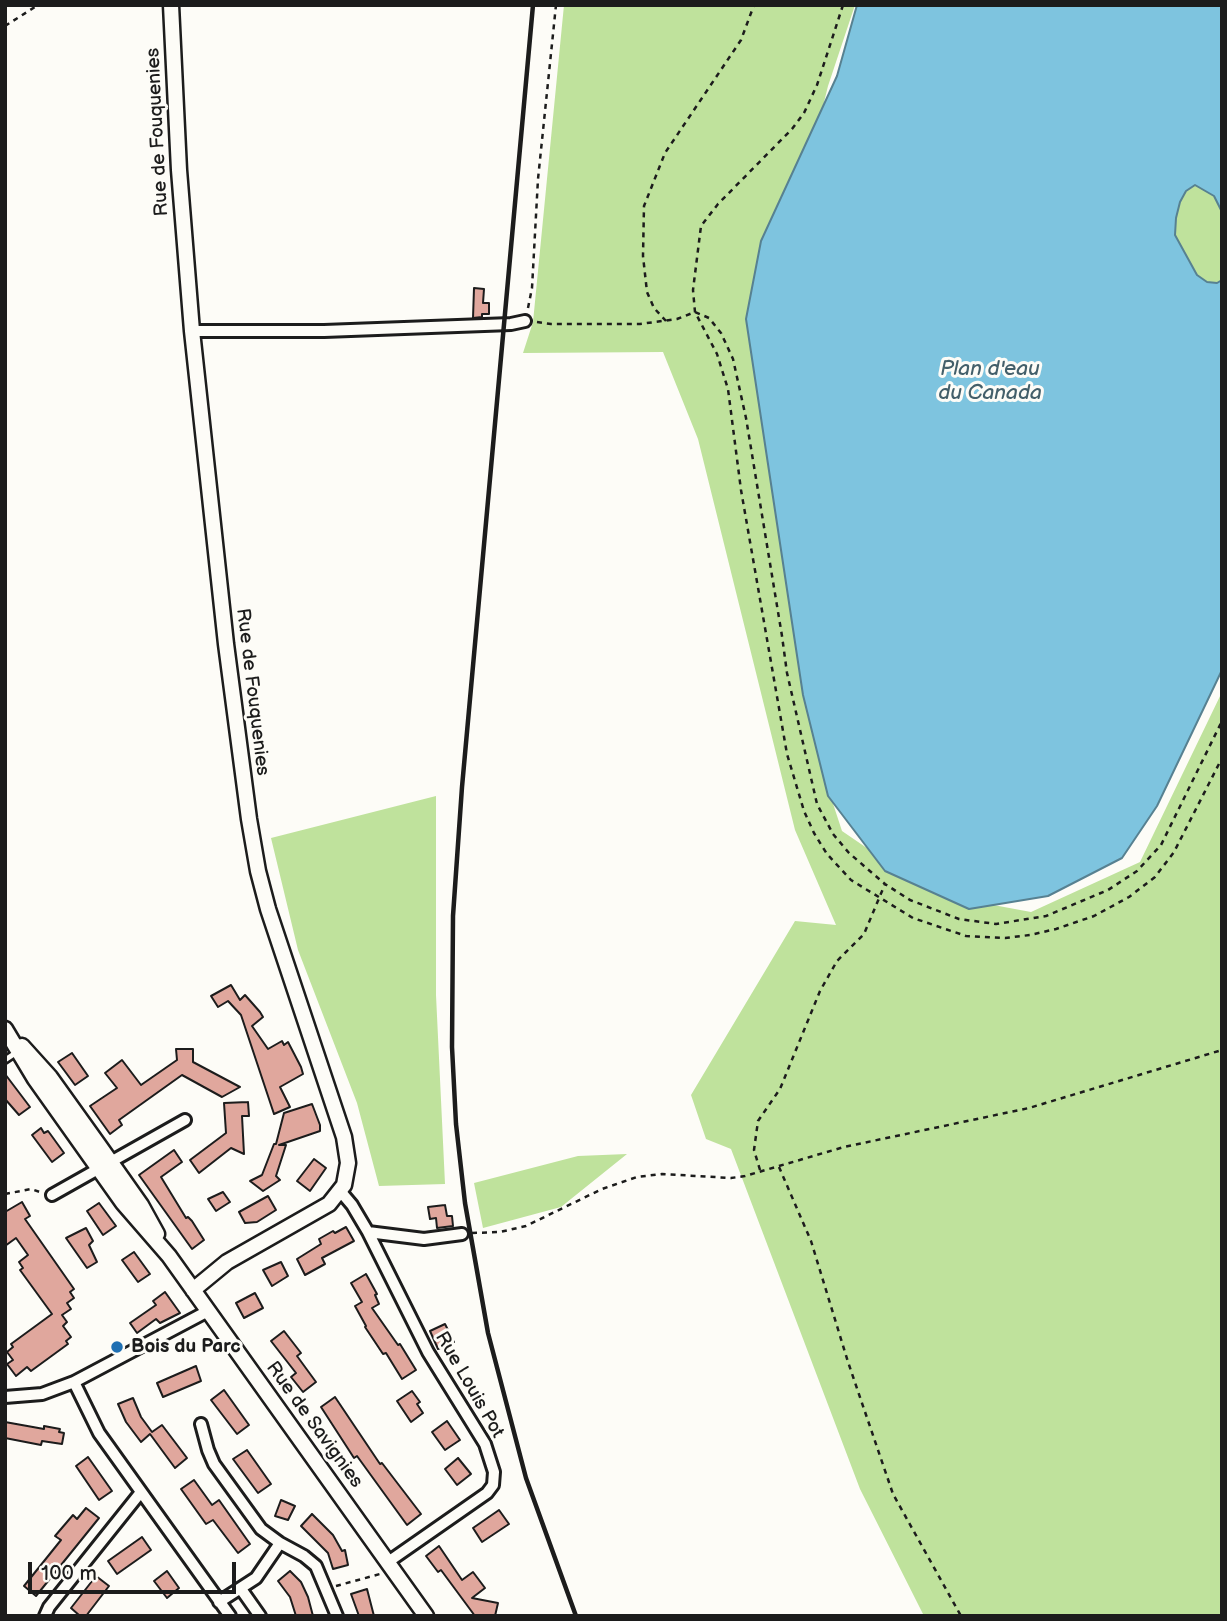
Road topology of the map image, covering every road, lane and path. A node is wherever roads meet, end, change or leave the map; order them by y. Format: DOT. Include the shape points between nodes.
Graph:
graph roads {
  1 [pos="38,5"];
  2 [pos="171,5"];
  3 [pos="556,5"];
  4 [pos="754,5"];
  5 [pos="844,5"];
  6 [pos="5,26"];
  7 [pos="695,312"];
  8 [pos="525,321"];
  9 [pos="666,321"];
  10 [pos="192,331"];
  11 [pos="1222,721"];
  12 [pos="1222,758"];
  13 [pos="885,884"];
  14 [pos="878,898"];
  15 [pos="5,1027"];
  16 [pos="21,1050"];
  17 [pos="1222,1050"];
  18 [pos="5,1060"];
  19 [pos="185,1120"];
  20 [pos="104,1165"];
  21 [pos="779,1166"];
  22 [pos="760,1172"];
  23 [pos="341,1192"];
  24 [pos="5,1194"];
  25 [pos="52,1195"];
  26 [pos="368,1232"];
  27 [pos="462,1234"];
  28 [pos="193,1290"];
  29 [pos="208,1311"];
  30 [pos="74,1382"];
  31 [pos="5,1397"];
  32 [pos="201,1424"];
  33 [pos="141,1492"];
  34 [pos="280,1543"];
  35 [pos="390,1566"];
  36 [pos="326,1588"];
  37 [pos="241,1589"];
  38 [pos="219,1602"];
  39 [pos="45,1616"];
  40 [pos="230,1616"];
  41 [pos="260,1616"];
  42 [pos="337,1616"];
  43 [pos="426,1616"];
  44 [pos="961,1616"];
  1 -- 6 [label="path"];
  2 -- 10 [label="street, Rue de Fouquenies"];
  3 -- 8 [label="path" via="532,288"];
  4 -- 9 [label="path" via="741,40 665,153 644,206 647,292"];
  5 -- 7 [label="path" via="804,113 701,226 693,281"];
  7 -- 9 [label="path"];
  7 -- 13 [label="path" via="714,323 733,359 785,662 817,804 840,843"];
  7 -- 14 [label="path" via="717,354 728,389 766,643 787,754 804,811 834,863"];
  8 -- 9 [label="path"];
  8 -- 10 [label="street"];
  10 -- 23 [label="street, Rue de Fouquenies" via="255,858 347,1147 348,1172"];
  11 -- 13 [label="path" via="1161,845 1137,871 1108,890 1046,916 984,924 932,910"];
  12 -- 14 [label="path" via="1162,869 1139,891 1082,921 1030,935 986,939 937,928"];
  13 -- 14 [label="path"];
  14 -- 22 [label="path" via="864,934 837,961 820,991 780,1090 758,1121 754,1150"];
  15 -- 16 [label="street, Rue de Savignies"];
  16 -- 18 [label="lane"];
  16 -- 20 [label="street, Rue de Savignies" via="50,1077"];
  17 -- 21 [label="path" via="1029,1108 845,1147"];
  19 -- 20 [label="street"];
  20 -- 25 [label="street"];
  20 -- 28 [label="street, Rue de Savignies" via="146,1214"];
  21 -- 22 [label="path"];
  21 -- 44 [label="path" via="811,1241 893,1494"];
  22 -- 27 [label="path" via="731,1178 637,1177 526,1226"];
  23 -- 26 [label="street, Rue Louis Pot"];
  23 -- 28 [label="street" via="322,1209 227,1262"];
  24 -- 25 [label="path" via="31,1189"];
  26 -- 27 [label="street" via="424,1239"];
  26 -- 35 [label="street, Rue Louis Pot" via="428,1352 485,1444 494,1472 487,1493"];
  28 -- 29 [label="street, Rue de Savignies"];
  29 -- 30 [label="street"];
  29 -- 35 [label="street, Rue de Savignies"];
  30 -- 31 [label="street" via="42,1394"];
  30 -- 33 [label="street" via="93,1424"];
  32 -- 34 [label="street" via="215,1464 261,1529"];
  33 -- 38 [label="street"];
  33 -- 39 [label="street"];
  34 -- 36 [label="street" via="310,1560"];
  34 -- 37 [label="street" via="261,1573"];
  35 -- 36 [label="path"];
  35 -- 43 [label="street, Rue de Savignies"];
  36 -- 42 [label="street"];
  37 -- 38 [label="street"];
  37 -- 41 [label="street"];
  38 -- 40 [label="street"];
}
